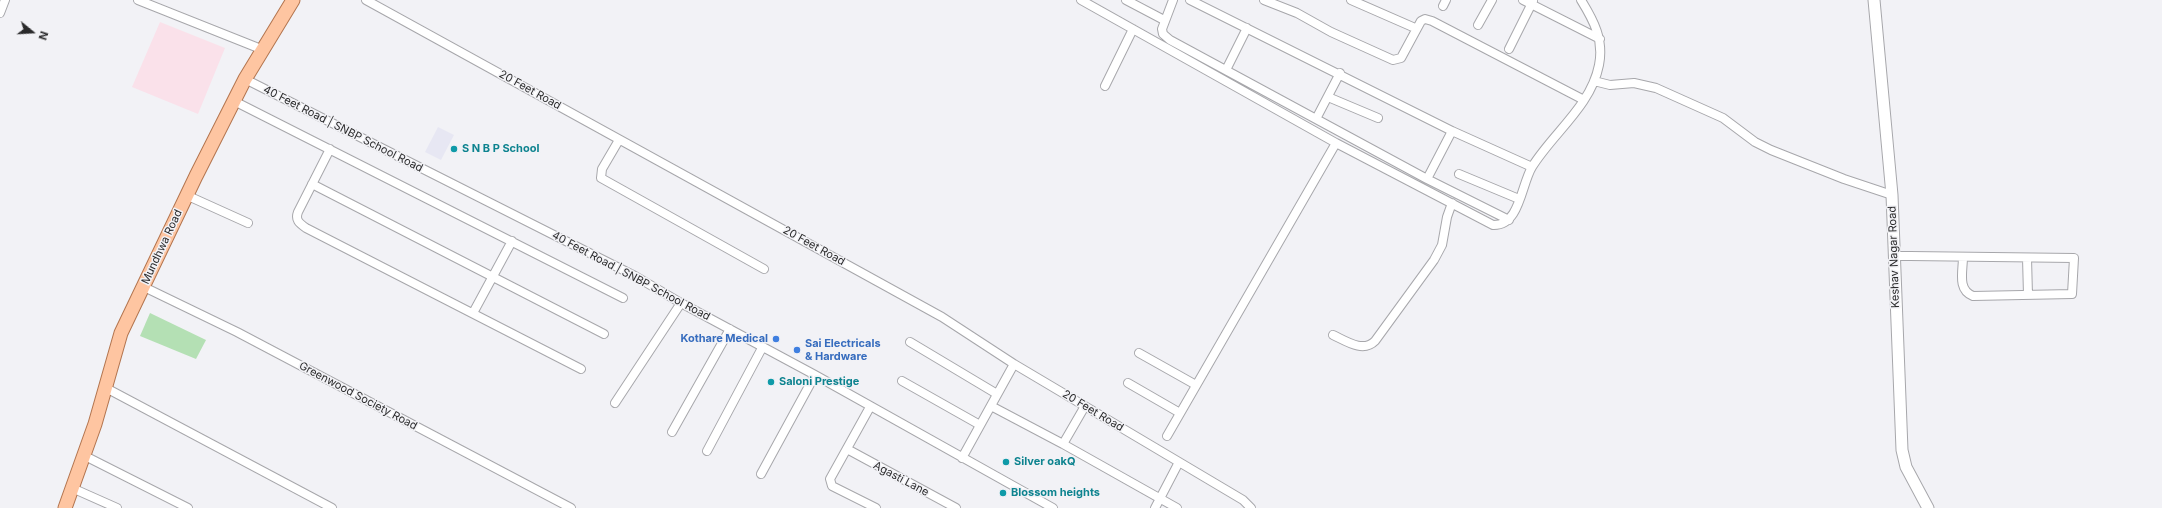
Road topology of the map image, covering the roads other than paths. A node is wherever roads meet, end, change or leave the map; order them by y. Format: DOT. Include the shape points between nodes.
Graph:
graph roads {
  1 [pos="5,0"];
  2 [pos="138,0"];
  3 [pos="293,0"];
  4 [pos="366,0"];
  5 [pos="1081,0"];
  6 [pos="1126,0"];
  7 [pos="1173,0"];
  8 [pos="1190,0"];
  9 [pos="1264,0"];
  10 [pos="1351,0"];
  11 [pos="1492,0"];
  12 [pos="1523,0"];
  13 [pos="1581,0"];
  14 [pos="1874,0"];
  15 [pos="1532,2"];
  16 [pos="0,13"];
  17 [pos="1164,20"];
  18 [pos="1478,25"];
  19 [pos="1247,28"];
  20 [pos="1416,28"];
  21 [pos="1133,29"];
  22 [pos="1600,39"];
  23 [pos="261,49"];
  24 [pos="1509,49"];
  25 [pos="1226,70"];
  26 [pos="1340,73"];
  27 [pos="245,79"];
  28 [pos="1594,81"];
  29 [pos="1105,86"];
  30 [pos="1328,98"];
  31 [pos="234,100"];
  32 [pos="1584,100"];
  33 [pos="1378,118"];
  34 [pos="1316,119"];
  35 [pos="1452,130"];
  36 [pos="619,140"];
  37 [pos="1336,143"];
  38 [pos="330,149"];
  39 [pos="1532,167"];
  40 [pos="1459,174"];
  41 [pos="1428,179"];
  42 [pos="312,184"];
  43 [pos="186,195"];
  44 [pos="1892,195"];
  45 [pos="1519,199"];
  46 [pos="1452,203"];
  47 [pos="1509,220"];
  48 [pos="248,223"];
  49 [pos="512,241"];
  50 [pos="1894,256"];
  51 [pos="1963,257"];
  52 [pos="2027,258"];
  53 [pos="764,269"];
  54 [pos="492,277"];
  55 [pos="144,287"];
  56 [pos="2028,295"];
  57 [pos="623,298"];
  58 [pos="681,303"];
  59 [pos="473,313"];
  60 [pos="730,329"];
  61 [pos="604,334"];
  62 [pos="1333,335"];
  63 [pos="910,342"];
  64 [pos="762,348"];
  65 [pos="1139,353"];
  66 [pos="1014,364"];
  67 [pos="581,369"];
  68 [pos="815,375"];
  69 [pos="902,381"];
  70 [pos="1128,383"];
  71 [pos="1196,385"];
  72 [pos="106,388"];
  73 [pos="997,394"];
  74 [pos="615,403"];
  75 [pos="991,406"];
  76 [pos="1085,406"];
  77 [pos="870,407"];
  78 [pos="1180,413"];
  79 [pos="980,425"];
  80 [pos="672,432"];
  81 [pos="1167,436"];
  82 [pos="1063,444"];
  83 [pos="847,450"];
  84 [pos="708,451"];
  85 [pos="83,456"];
  86 [pos="962,458"];
  87 [pos="1179,462"];
  88 [pos="760,474"];
  89 [pos="72,488"];
  90 [pos="1160,498"];
  91 [pos="65,508"];
  92 [pos="117,508"];
  93 [pos="188,508"];
  94 [pos="332,508"];
  95 [pos="571,508"];
  96 [pos="876,508"];
  97 [pos="956,508"];
  98 [pos="1053,508"];
  99 [pos="1155,508"];
  100 [pos="1177,508"];
  101 [pos="1252,508"];
  102 [pos="1928,508"];
  1 -- 16 [label="street"];
  2 -- 23 [label="street"];
  3 -- 23 [label="main road, Mundhwa Road"];
  4 -- 36 [label="street, 20 Feet Road"];
  5 -- 21 [label="street"];
  6 -- 17 [label="street"];
  7 -- 17 [label="street"];
  8 -- 19 [label="street"];
  9 -- 20 [label="street" via="1297,13 1331,32 1393,60 1401,58"];
  10 -- 20 [label="street"];
  11 -- 18 [label="street"];
  12 -- 15 [label="street"];
  13 -- 22 [label="street" via="1594,21"];
  14 -- 44 [label="street, Keshav Nagar Road"];
  15 -- 22 [label="street"];
  15 -- 24 [label="street"];
  17 -- 25 [label="street" via="1162,29 1166,36"];
  19 -- 25 [label="street"];
  19 -- 26 [label="street"];
  20 -- 32 [label="street" via="1425,19 1432,21"];
  21 -- 29 [label="street"];
  21 -- 37 [label="street"];
  22 -- 28 [label="street" via="1599,66"];
  23 -- 27 [label="main road, Mundhwa Road"];
  25 -- 34 [label="street"];
  26 -- 30 [label="street"];
  26 -- 35 [label="street"];
  27 -- 31 [label="main road, Mundhwa Road"];
  27 -- 58 [label="street, 40 Feet Road | SNBP School Road" via="635,276"];
  28 -- 32 [label="street"];
  28 -- 44 [label="street" via="1610,85 1634,83 1656,88 1717,115 1771,150"];
  30 -- 33 [label="street"];
  30 -- 34 [label="street"];
  31 -- 38 [label="street"];
  31 -- 43 [label="main road, Mundhwa Road"];
  32 -- 39 [label="street"];
  34 -- 41 [label="street"];
  35 -- 39 [label="street"];
  35 -- 41 [label="street"];
  36 -- 53 [label="street" via="602,169 601,178"];
  36 -- 66 [label="street, 20 Feet Road" via="942,317"];
  37 -- 46 [label="street"];
  37 -- 71 [label="street"];
  38 -- 42 [label="street"];
  38 -- 49 [label="street"];
  39 -- 45 [label="street"];
  40 -- 45 [label="street"];
  41 -- 47 [label="street"];
  42 -- 54 [label="street"];
  42 -- 59 [label="street" via="296,217 298,222"];
  43 -- 48 [label="street"];
  43 -- 55 [label="main road, Mundhwa Road"];
  44 -- 50 [label="street, Keshav Nagar Road"];
  45 -- 47 [label="street"];
  46 -- 47 [label="street" via="1492,225 1501,226"];
  46 -- 62 [label="street" via="1442,245 1434,260 1375,341 1367,347"];
  49 -- 54 [label="street"];
  49 -- 57 [label="street"];
  50 -- 51 [label="street"];
  50 -- 102 [label="street, Keshav Nagar Road" via="1902,454 1906,467"];
  51 -- 52 [label="street"];
  51 -- 56 [label="street" via="1962,285 1967,294"];
  52 -- 56 [label="street"];
  52 -- 56 [label="street" via="2074,258 2072,294"];
  54 -- 59 [label="street"];
  54 -- 61 [label="street"];
  55 -- 72 [label="main road, Mundhwa Road" via="121,333"];
  55 -- 95 [label="street, Greenwood Society Road" via="237,332"];
  58 -- 60 [label="street, 40 Feet Road | SNBP School Road"];
  58 -- 74 [label="street"];
  59 -- 67 [label="street"];
  60 -- 64 [label="street, 40 Feet Road | SNBP School Road"];
  60 -- 80 [label="street"];
  63 -- 73 [label="street"];
  64 -- 68 [label="street, 40 Feet Road | SNBP School Road"];
  64 -- 84 [label="street"];
  65 -- 71 [label="street"];
  66 -- 73 [label="street"];
  66 -- 76 [label="street, 20 Feet Road"];
  68 -- 77 [label="street, 40 Feet Road | SNBP School Road"];
  68 -- 88 [label="street"];
  69 -- 79 [label="street"];
  70 -- 78 [label="street"];
  71 -- 78 [label="street"];
  72 -- 85 [label="main road, Mundhwa Road" via="96,424"];
  72 -- 94 [label="street"];
  73 -- 75 [label="street"];
  75 -- 79 [label="street"];
  75 -- 82 [label="street"];
  76 -- 82 [label="street"];
  76 -- 87 [label="street, 20 Feet Road"];
  77 -- 83 [label="street"];
  77 -- 86 [label="street, 40 Feet Road | SNBP School Road"];
  78 -- 81 [label="street"];
  79 -- 86 [label="street"];
  82 -- 90 [label="street"];
  83 -- 96 [label="street" via="830,479 832,486"];
  83 -- 97 [label="street, Agasti Lane"];
  85 -- 89 [label="main road, Mundhwa Road"];
  85 -- 93 [label="street"];
  86 -- 98 [label="street, 40 Feet Road | SNBP School Road"];
  87 -- 90 [label="street"];
  87 -- 101 [label="street, 20 Feet Road"];
  89 -- 91 [label="main road, Mundhwa Road"];
  89 -- 92 [label="street"];
  90 -- 99 [label="street"];
  90 -- 100 [label="street"];
}
